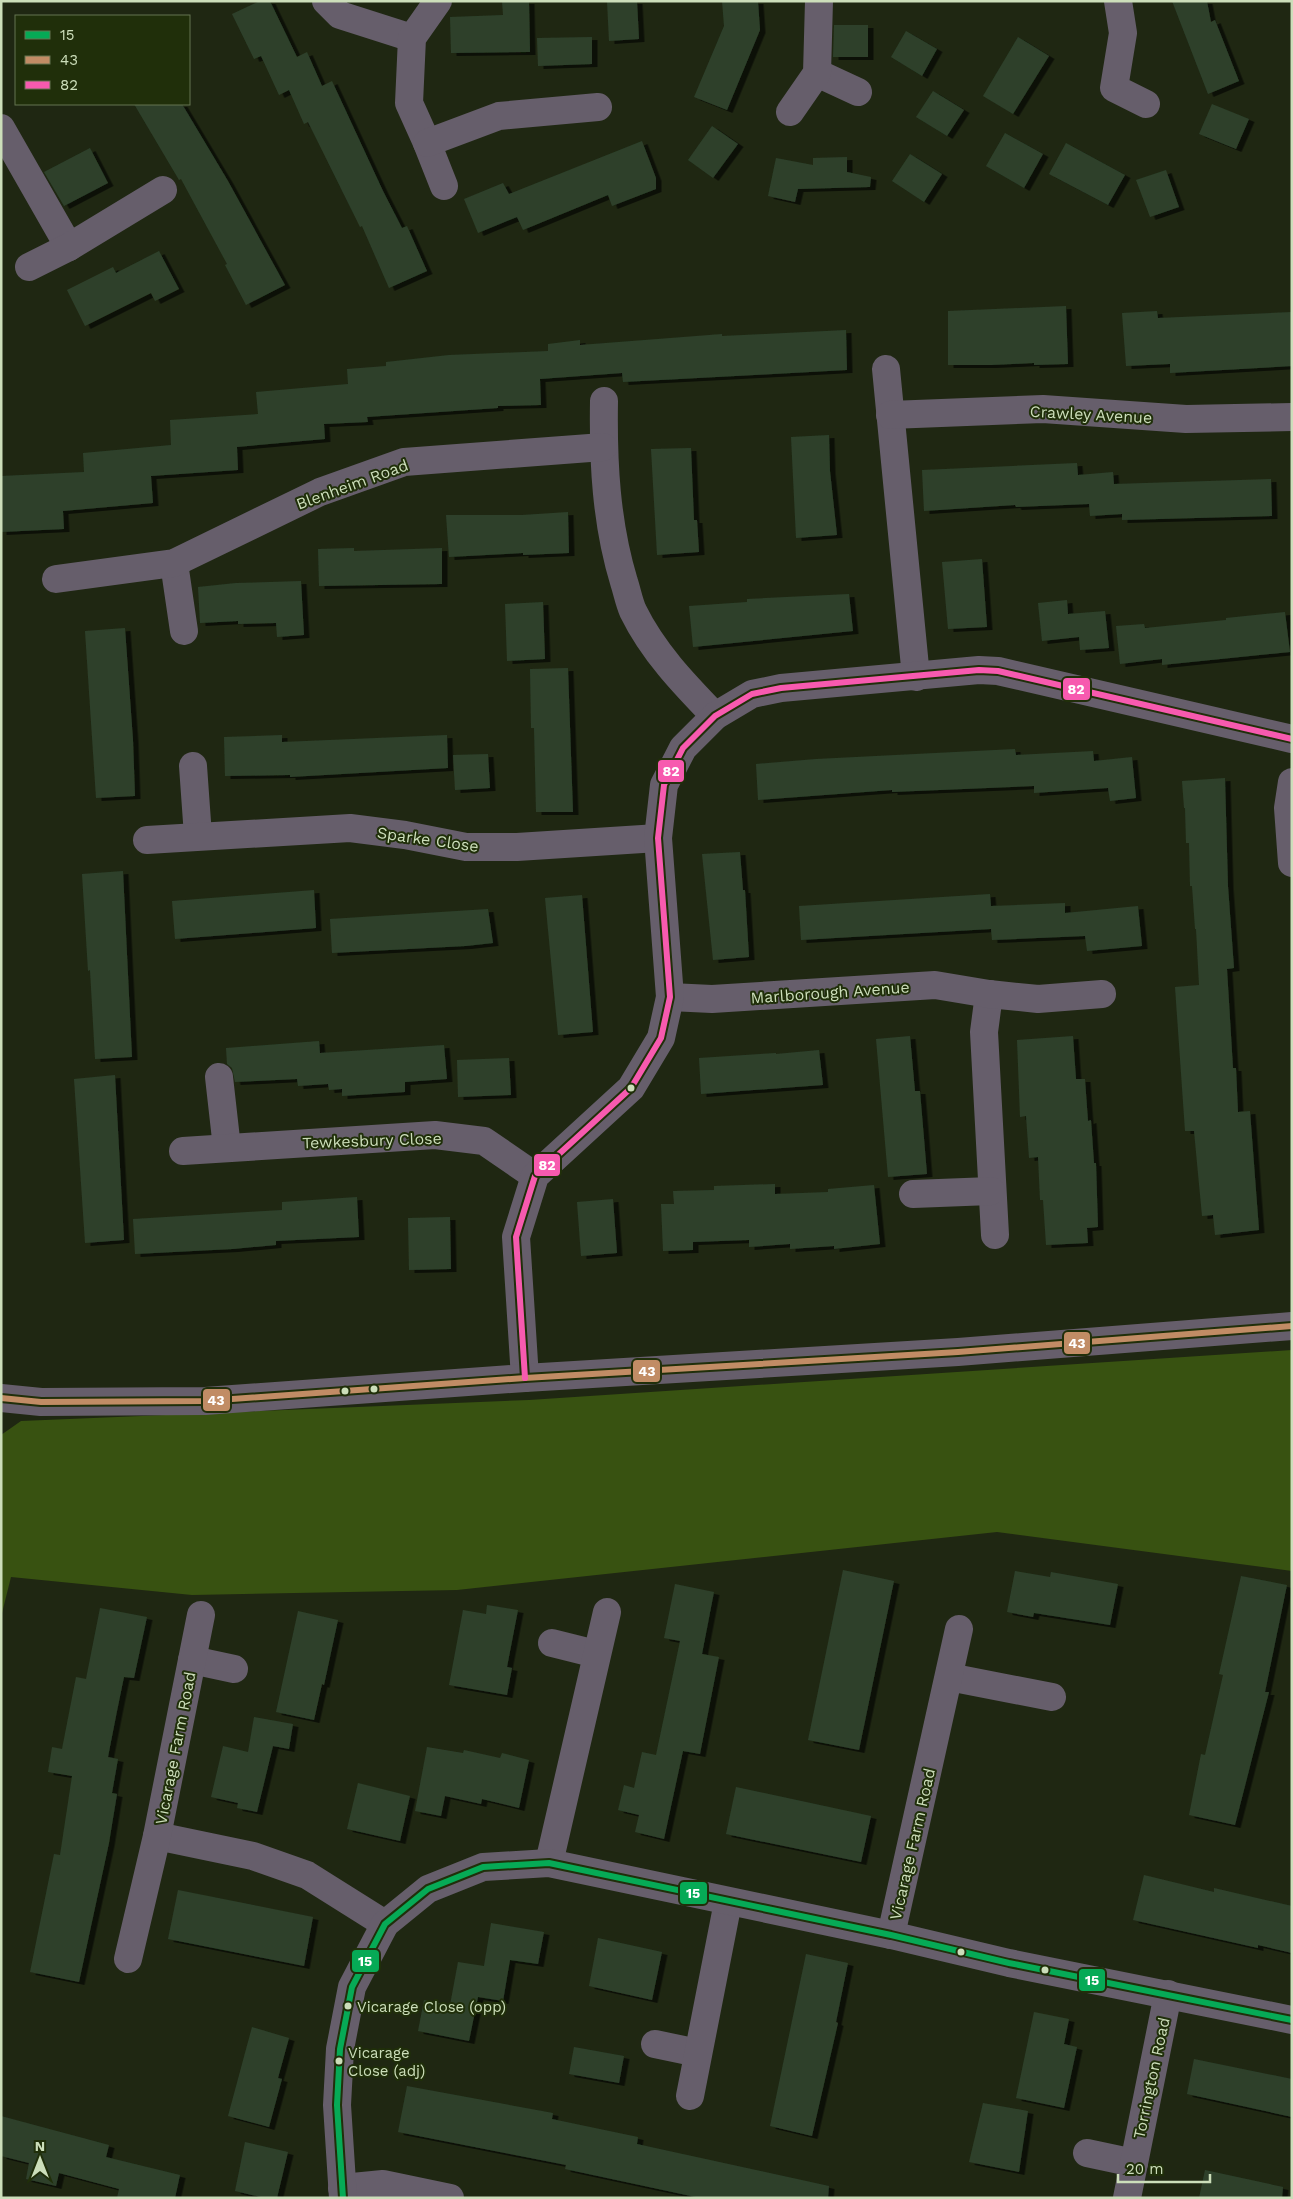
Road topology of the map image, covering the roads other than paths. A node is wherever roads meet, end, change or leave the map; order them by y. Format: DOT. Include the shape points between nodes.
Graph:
graph roads {
  1 [pos="326,1"];
  2 [pos="438,1"];
  3 [pos="818,1"];
  4 [pos="1118,1"];
  5 [pos="412,38"];
  6 [pos="817,74"];
  7 [pos="858,92"];
  8 [pos="1146,104"];
  9 [pos="598,106"];
  10 [pos="790,112"];
  11 [pos="1,128"];
  12 [pos="428,143"];
  13 [pos="444,186"];
  14 [pos="163,190"];
  15 [pos="69,247"];
  16 [pos="29,267"];
  17 [pos="886,369"];
  18 [pos="604,401"];
  19 [pos="890,415"];
  20 [pos="1292,417"];
  21 [pos="603,447"];
  22 [pos="174,563"];
  23 [pos="56,579"];
  24 [pos="184,631"];
  25 [pos="916,676"];
  26 [pos="715,716"];
  27 [pos="1292,739"];
  28 [pos="193,766"];
  29 [pos="1292,782"];
  30 [pos="198,836"];
  31 [pos="658,838"];
  32 [pos="146,840"];
  33 [pos="1292,864"];
  34 [pos="989,994"];
  35 [pos="1102,994"];
  36 [pos="670,997"];
  37 [pos="219,1078"];
  38 [pos="227,1148"];
  39 [pos="183,1151"];
  40 [pos="536,1176"];
  41 [pos="991,1191"];
  42 [pos="913,1194"];
  43 [pos="995,1235"];
  44 [pos="1292,1326"];
  45 [pos="525,1378"];
  46 [pos="1,1398"];
  47 [pos="607,1612"];
  48 [pos="201,1615"];
  49 [pos="959,1629"];
  50 [pos="552,1643"];
  51 [pos="596,1654"];
  52 [pos="192,1660"];
  53 [pos="234,1669"];
  54 [pos="949,1677"];
  55 [pos="1052,1696"];
  56 [pos="157,1836"];
  57 [pos="549,1864"];
  58 [pos="728,1902"];
  59 [pos="385,1924"];
  60 [pos="891,1935"];
  61 [pos="128,1959"];
  62 [pos="1168,1994"];
  63 [pos="1292,2020"];
  64 [pos="656,2044"];
  65 [pos="698,2053"];
  66 [pos="690,2096"];
  67 [pos="1088,2153"];
  68 [pos="1134,2163"];
  69 [pos="342,2193"];
  70 [pos="450,2198"];
  71 [pos="1128,2198"];
  1 -- 5 [label="street" via="340,15"];
  2 -- 5 [label="street"];
  3 -- 6 [label="street"];
  4 -- 8 [label="street" via="1123,33 1114,88"];
  5 -- 12 [label="street" via="409,103"];
  6 -- 7 [label="street"];
  6 -- 10 [label="street"];
  9 -- 12 [label="street" via="499,116"];
  11 -- 15 [label="street"];
  12 -- 13 [label="street"];
  14 -- 15 [label="street"];
  15 -- 16 [label="street"];
  17 -- 19 [label="street"];
  18 -- 21 [label="street"];
  19 -- 20 [label="street, Crawley Avenue" via="1043,409 1186,419"];
  19 -- 25 [label="street"];
  21 -- 22 [label="street, Blenheim Road" via="404,462 320,492"];
  21 -- 26 [label="street" via="608,506 618,560 633,610 668,666"];
  22 -- 23 [label="street, Blenheim Road"];
  22 -- 24 [label="street"];
  25 -- 26 [label="street" via="781,688 752,694"];
  25 -- 27 [label="street" via="998,671"];
  26 -- 31 [label="street" via="683,748 664,784"];
  28 -- 30 [label="street"];
  29 -- 33 [label="street" via="1288,808"];
  30 -- 31 [label="street, Sparke Close" via="350,828 466,847"];
  30 -- 32 [label="street, Sparke Close"];
  31 -- 36 [label="street"];
  34 -- 35 [label="street, Marlborough Avenue" via="1038,1000"];
  34 -- 36 [label="street, Marlborough Avenue" via="936,985 712,1000"];
  34 -- 41 [label="street" via="984,1032"];
  36 -- 40 [label="street" via="661,1038 631,1088"];
  37 -- 38 [label="street"];
  38 -- 39 [label="street, Tewkesbury Close"];
  38 -- 40 [label="street, Tewkesbury Close" via="435,1135 484,1141"];
  40 -- 45 [label="street" via="516,1237"];
  41 -- 42 [label="street"];
  41 -- 43 [label="street"];
  44 -- 45 [label="street" via="958,1352"];
  45 -- 46 [label="street" via="204,1401 41,1402"];
  47 -- 51 [label="street"];
  48 -- 52 [label="street, Vicarage Farm Road"];
  49 -- 54 [label="street, Vicarage Farm Road"];
  50 -- 51 [label="street"];
  51 -- 57 [label="street"];
  52 -- 53 [label="street, Vicarage Farm Road"];
  52 -- 56 [label="street, Vicarage Farm Road"];
  54 -- 55 [label="street"];
  54 -- 60 [label="street, Vicarage Farm Road"];
  56 -- 59 [label="street, Vicarage Farm Road" via="253,1856 307,1875"];
  56 -- 61 [label="street, Vicarage Farm Road"];
  57 -- 58 [label="street, Vicarage Farm Road"];
  57 -- 59 [label="street, Vicarage Farm Road" via="483,1866 428,1889"];
  58 -- 60 [label="street, Vicarage Farm Road"];
  58 -- 65 [label="street"];
  59 -- 69 [label="street, Vicarage Farm Road" via="352,1987 340,2050 337,2105"];
  60 -- 62 [label="street, Torrington Road" via="1009,1963"];
  62 -- 63 [label="street, Torrington Road"];
  62 -- 68 [label="street, Torrington Road"];
  64 -- 65 [label="street"];
  65 -- 66 [label="street"];
  67 -- 68 [label="street"];
  68 -- 71 [label="street, Torrington Road"];
  69 -- 70 [label="street" via="383,2184"];
}
